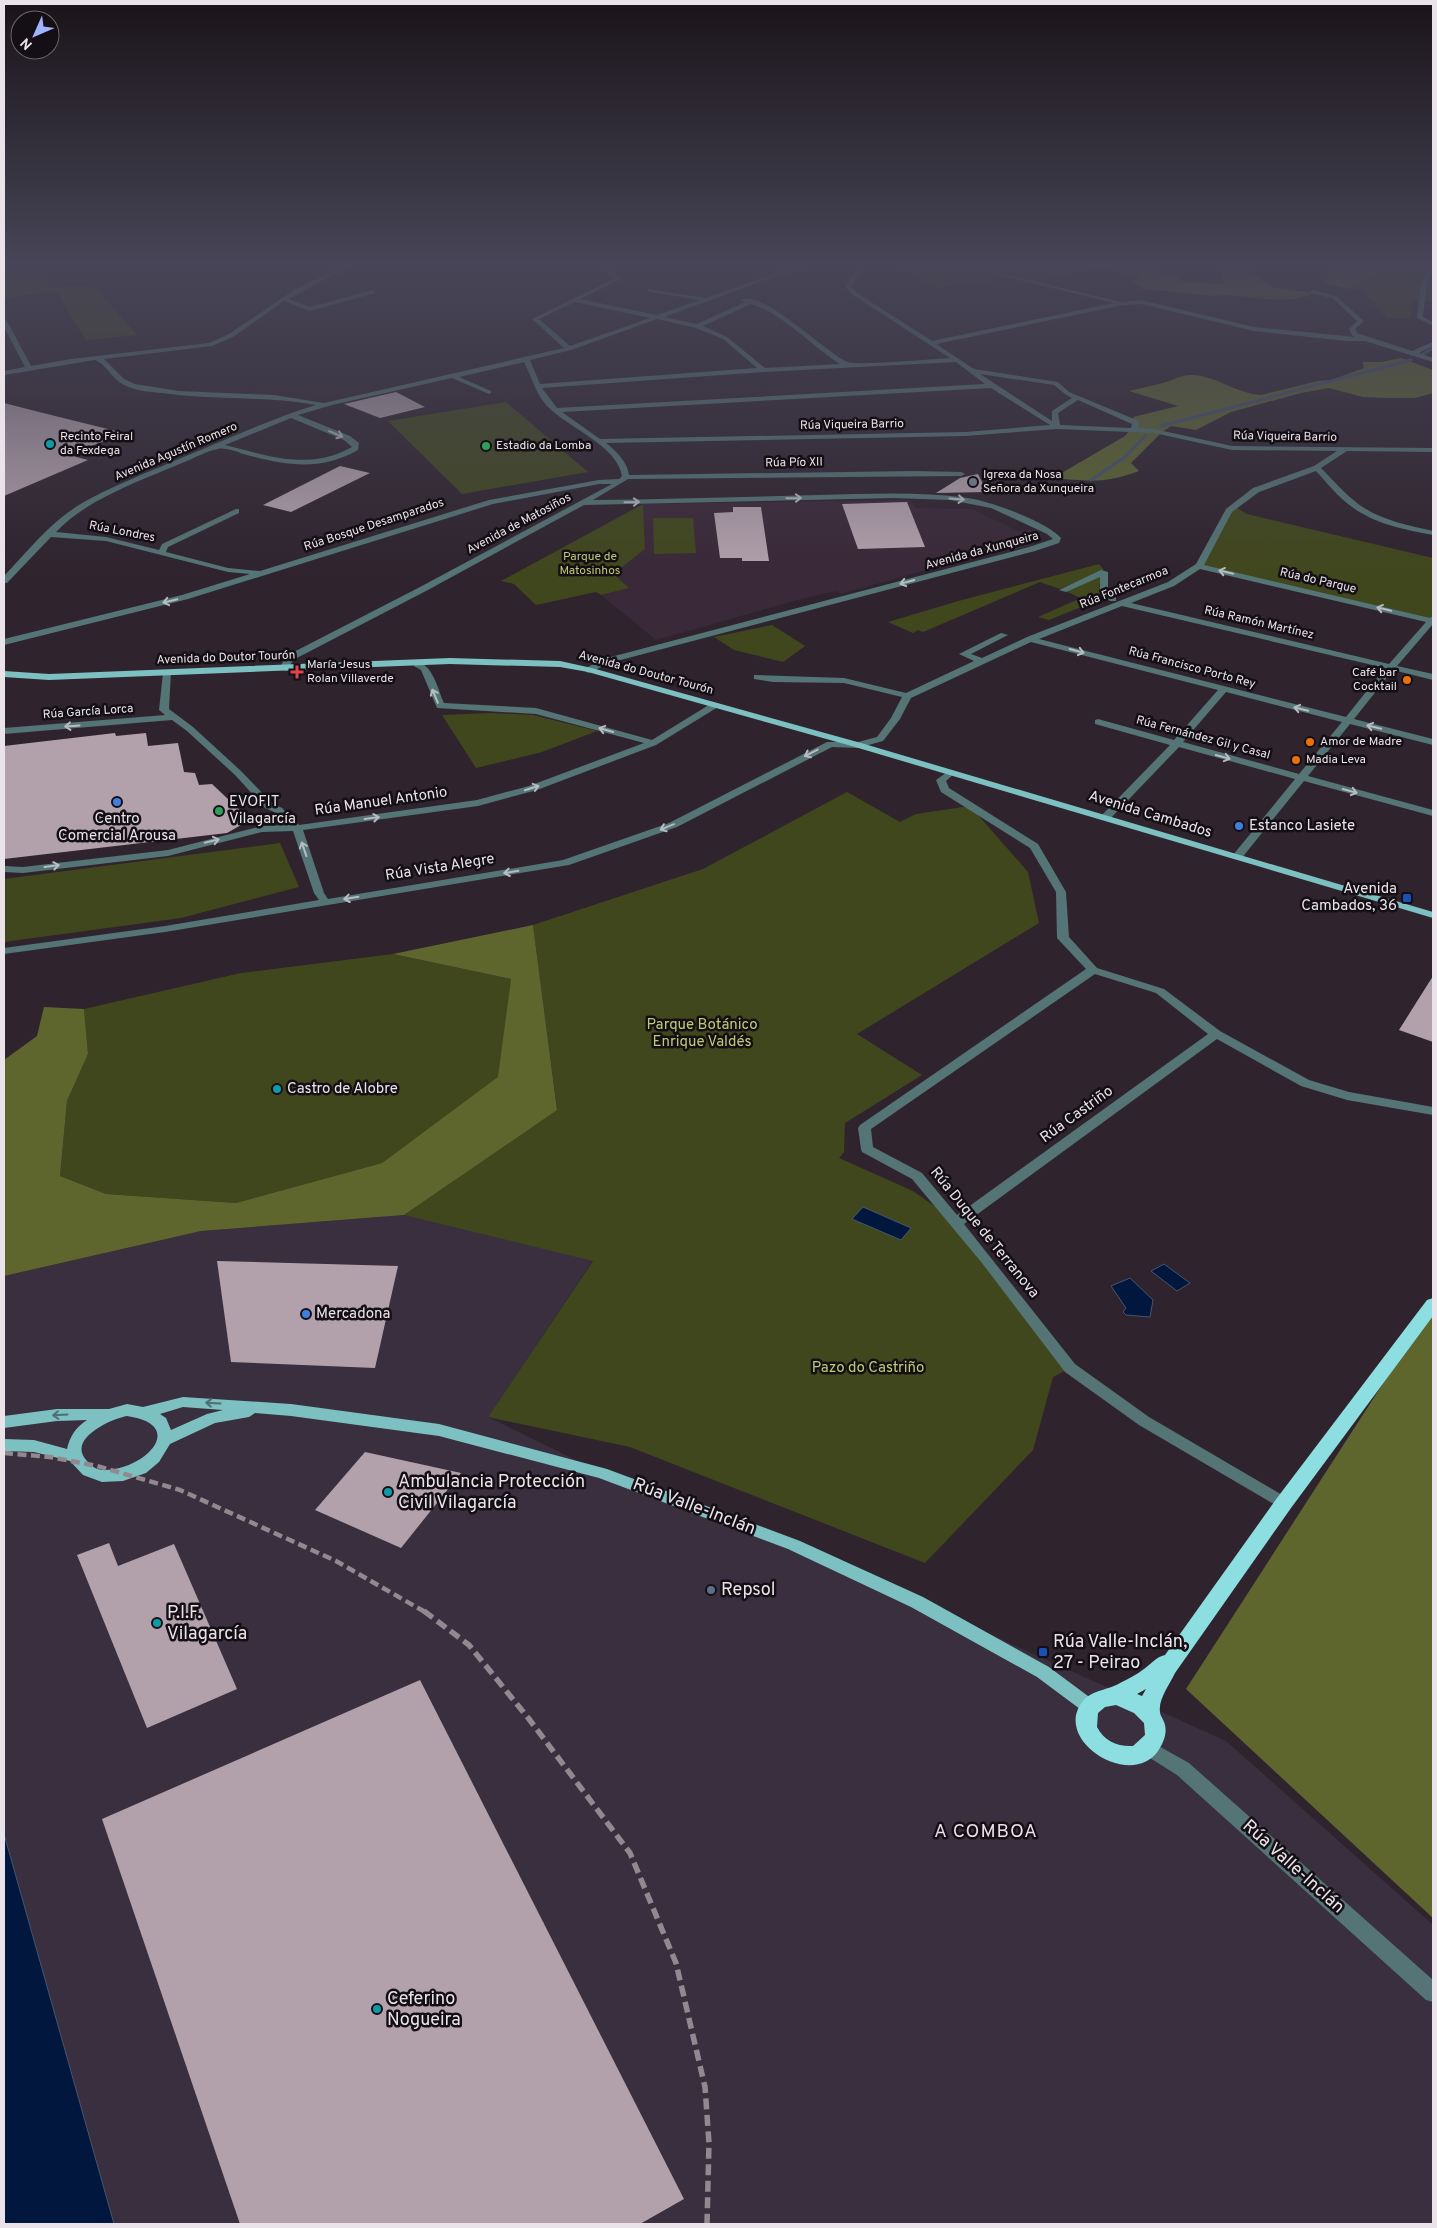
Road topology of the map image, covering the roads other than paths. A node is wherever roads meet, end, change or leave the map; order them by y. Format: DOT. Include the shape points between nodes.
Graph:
graph roads {
  1 [pos="27,365"];
  2 [pos="47,365"];
  3 [pos="108,365"];
  4 [pos="503,365"];
  5 [pos="528,365"];
  6 [pos="757,365"];
  7 [pos="867,365"];
  8 [pos="964,365"];
  9 [pos="848,366"];
  10 [pos="29,368"];
  11 [pos="763,370"];
  12 [pos="972,371"];
  13 [pos="4,373"];
  14 [pos="452,376"];
  15 [pos="537,386"];
  16 [pos="992,386"];
  17 [pos="489,392"];
  18 [pos="1077,398"];
  19 [pos="322,405"];
  20 [pos="555,410"];
  21 [pos="291,415"];
  22 [pos="1057,427"];
  23 [pos="1134,430"];
  24 [pos="598,441"];
  25 [pos="219,446"];
  26 [pos="1345,449"];
  27 [pos="1433,450"];
  28 [pos="1317,468"];
  29 [pos="961,474"];
  30 [pos="624,479"];
  31 [pos="540,492"];
  32 [pos="593,498"];
  33 [pos="583,503"];
  34 [pos="236,511"];
  35 [pos="1433,533"];
  36 [pos="48,534"];
  37 [pos="162,552"];
  38 [pos="1199,566"];
  39 [pos="218,567"];
  40 [pos="266,571"];
  41 [pos="4,581"];
  42 [pos="217,587"];
  43 [pos="1063,590"];
  44 [pos="1117,601"];
  45 [pos="1433,620"];
  46 [pos="1004,635"];
  47 [pos="1030,639"];
  48 [pos="4,642"];
  49 [pos="981,661"];
  50 [pos="417,664"];
  51 [pos="1391,667"];
  52 [pos="284,669"];
  53 [pos="589,670"];
  54 [pos="168,673"];
  55 [pos="4,674"];
  56 [pos="757,677"];
  57 [pos="1433,677"];
  58 [pos="1224,690"];
  59 [pos="907,696"];
  60 [pos="715,705"];
  61 [pos="173,718"];
  62 [pos="1348,720"];
  63 [pos="1098,722"];
  64 [pos="4,731"];
  65 [pos="1433,742"];
  66 [pos="653,744"];
  67 [pos="858,744"];
  68 [pos="1176,744"];
  69 [pos="950,773"];
  70 [pos="1302,778"];
  71 [pos="1433,813"];
  72 [pos="1105,818"];
  73 [pos="297,828"];
  74 [pos="1237,858"];
  75 [pos="4,869"];
  76 [pos="325,902"];
  77 [pos="1433,915"];
  78 [pos="4,951"];
  79 [pos="1093,970"];
  80 [pos="1216,1034"];
  81 [pos="1433,1111"];
  82 [pos="957,1222"];
  83 [pos="1433,1304"];
  84 [pos="261,1408"];
  85 [pos="145,1412"];
  86 [pos="108,1414"];
  87 [pos="4,1422"];
  88 [pos="165,1440"];
  89 [pos="4,1445"];
  90 [pos="76,1457"];
  91 [pos="1284,1503"];
  92 [pos="1179,1651"];
  93 [pos="1116,1696"];
  94 [pos="1090,1707"];
  95 [pos="1149,1714"];
  96 [pos="1148,1748"];
  97 [pos="1433,1993"];
  1 -- 10 [label="street"];
  2 -- 10 [label="street"];
  3 -- 19 [label="street" via="119,380 133,386 172,392 286,398"];
  4 -- 14 [label="street, Avenida Agustín Romero"];
  5 -- 15 [label="street"];
  6 -- 11 [label="street"];
  7 -- 9 [label="street"];
  8 -- 12 [label="street"];
  9 -- 11 [label="street"];
  10 -- 13 [label="street"];
  11 -- 15 [label="street"];
  12 -- 16 [label="street"];
  12 -- 18 [label="street" via="1056,383"];
  14 -- 17 [label="street"];
  14 -- 19 [label="street, Avenida Agustín Romero"];
  15 -- 20 [label="street"];
  16 -- 20 [label="street"];
  16 -- 22 [label="street"];
  18 -- 22 [label="street" via="1054,412"];
  18 -- 23 [label="street" via="1136,423"];
  19 -- 21 [label="street, Avenida Agustín Romero"];
  20 -- 24 [label="street"];
  21 -- 25 [label="street, Avenida Agustín Romero"];
  21 -- 25 [label="street, one-way" via="347,438 356,445 355,448 326,462 307,465"];
  22 -- 23 [label="street, Rúa Viqueira Barrio"];
  22 -- 24 [label="street, Rúa Viqueira Barrio" via="965,434"];
  23 -- 26 [label="street, Rúa Viqueira Barrio" via="1154,431 1232,448"];
  24 -- 30 [label="street" via="624,464 628,471"];
  25 -- 36 [label="street, Avenida Agustín Romero" via="100,498 73,512"];
  26 -- 27 [label="street"];
  26 -- 28 [label="street, Rúa Fontecarmoa"];
  28 -- 35 [label="street" via="1368,514"];
  28 -- 38 [label="street, Rúa Fontecarmoa" via="1256,490 1229,510"];
  29 -- 30 [label="street, Rúa Pío XII" via="914,472"];
  30 -- 31 [label="street, Rúa Bosque Desamparados"];
  30 -- 32 [label="street, Avenida de Matosiños"];
  31 -- 32 [label="street, Rúa Bosque Desamparados"];
  31 -- 40 [label="street, Rúa Bosque Desamparados" via="486,503"];
  32 -- 33 [label="street, Avenida de Matosiños"];
  33 -- 52 [label="street, Avenida de Matosiños" via="288,658"];
  33 -- 53 [label="street, Avenida da Xunqueira, one-way" via="893,496 950,498 994,506 1057,538 1050,544 1032,549 606,661"];
  34 -- 37 [label="street, Rúa Londres" via="165,546"];
  36 -- 37 [label="street, Rúa Londres" via="106,539"];
  36 -- 41 [label="street, Avenida Agustín Romero"];
  37 -- 39 [label="street, Rúa Londres"];
  38 -- 44 [label="street, Rúa Fontecarmoa" via="1171,584"];
  45 -- 38 [label="street, Rúa do Parque, one-way"];
  39 -- 40 [label="street, Rúa Londres"];
  39 -- 42 [label="street" via="223,576"];
  40 -- 42 [label="street, Rúa Bosque Desamparados"];
  42 -- 48 [label="street, Rúa Bosque Desamparados, one-way"];
  43 -- 44 [label="street" via="1104,572 1104,591"];
  44 -- 47 [label="street, Rúa Fontecarmoa"];
  44 -- 51 [label="street, Rúa Ramón Martínez"];
  45 -- 51 [label="street"];
  46 -- 49 [label="street" via="963,654"];
  47 -- 49 [label="street, Rúa Fontecarmoa"];
  47 -- 58 [label="street, Rúa Francisco Porto Rey, one-way"];
  49 -- 59 [label="street, Rúa Fontecarmoa"];
  50 -- 52 [label="main road, Avenida do Doutor Tourón"];
  50 -- 53 [label="main road, Avenida do Doutor Tourón" via="518,662 560,664"];
  66 -- 50 [label="street, one-way" via="536,711 440,706 425,669"];
  51 -- 57 [label="street, Rúa Ramón Martínez"];
  51 -- 62 [label="street"];
  52 -- 54 [label="main road, Avenida do Doutor Tourón"];
  53 -- 60 [label="main road, Avenida do Doutor Tourón"];
  54 -- 55 [label="main road, Avenida do Doutor Tourón" via="49,677"];
  54 -- 61 [label="street" via="164,710"];
  56 -- 59 [label="street" via="774,681 852,680"];
  62 -- 58 [label="street, Rúa Francisco Porto Rey, one-way"];
  58 -- 68 [label="street"];
  59 -- 67 [label="street" via="880,739"];
  60 -- 66 [label="street, Rúa Manuel Antonio"];
  60 -- 67 [label="main road, Avenida do Doutor Tourón"];
  61 -- 64 [label="street, Rúa García Lorca, one-way"];
  61 -- 73 [label="street" via="190,729 269,806"];
  65 -- 62 [label="street, Rúa Francisco Porto Rey, one-way"];
  62 -- 70 [label="street"];
  63 -- 68 [label="street, Rúa Fernández Gil y Casal"];
  73 -- 66 [label="street, Rúa Manuel Antonio, one-way" via="478,803 543,785"];
  67 -- 69 [label="main road, Avenida Cambados"];
  67 -- 76 [label="street, Rúa Vista Alegre, one-way" via="830,744 673,825 565,863"];
  68 -- 70 [label="street, Rúa Fernández Gil y Casal, one-way"];
  68 -- 72 [label="street"];
  69 -- 72 [label="main road, Avenida Cambados"];
  69 -- 79 [label="street" via="941,780 945,790 1034,846 1061,892 1063,938"];
  70 -- 71 [label="street, Rúa Fernández Gil y Casal, one-way"];
  70 -- 74 [label="street"];
  72 -- 74 [label="main road, Avenida Cambados"];
  75 -- 73 [label="street, Rúa Manuel Antonio, one-way" via="23,870 168,853 262,829"];
  76 -- 73 [label="street, one-way"];
  74 -- 77 [label="main road, Avenida Cambados"];
  76 -- 78 [label="street, Rúa Vista Alegre" via="165,929"];
  79 -- 80 [label="street" via="1160,991"];
  79 -- 82 [label="street, Rúa Duque de Terranova" via="864,1128 867,1149 917,1176"];
  80 -- 81 [label="street" via="1305,1083 1347,1096"];
  80 -- 82 [label="street, Rúa Castriño"];
  82 -- 91 [label="street, Rúa Duque de Terranova" via="1070,1368 1144,1421"];
  83 -- 91 [label="highway"];
  84 -- 85 [label="main road, Rúa Valle-Inclán, one-way" via="183,1402"];
  84 -- 88 [label="main road, Rúa Valle-Inclán" via="212,1418"];
  84 -- 94 [label="main road, Rúa Valle-Inclán" via="439,1430 602,1473 645,1488 794,1545 917,1602 1043,1672"];
  85 -- 86 [label="main road, Rúa Valle-Inclán" via="127,1410"];
  85 -- 88 [label="main road" via="161,1423"];
  86 -- 87 [label="main road, Rúa Valle-Inclán, one-way" via="57,1415"];
  86 -- 90 [label="main road, Rúa Valle-Inclán" via="86,1428 79,1438"];
  88 -- 90 [label="main road" via="152,1462 127,1475 98,1476 86,1470"];
  89 -- 90 [label="main road" via="34,1446"];
  91 -- 92 [label="highway"];
  92 -- 93 [label="highway" via="1150,1676"];
  92 -- 95 [label="highway" via="1156,1688"];
  93 -- 94 [label="highway" via="1102,1698"];
  93 -- 95 [label="highway" via="1135,1701"];
  94 -- 96 [label="highway" via="1086,1725 1096,1745 1119,1755 1137,1754"];
  95 -- 96 [label="highway" via="1155,1736"];
  96 -- 97 [label="street, Rúa Valle-Inclán" via="1182,1770 1217,1799"];
}
